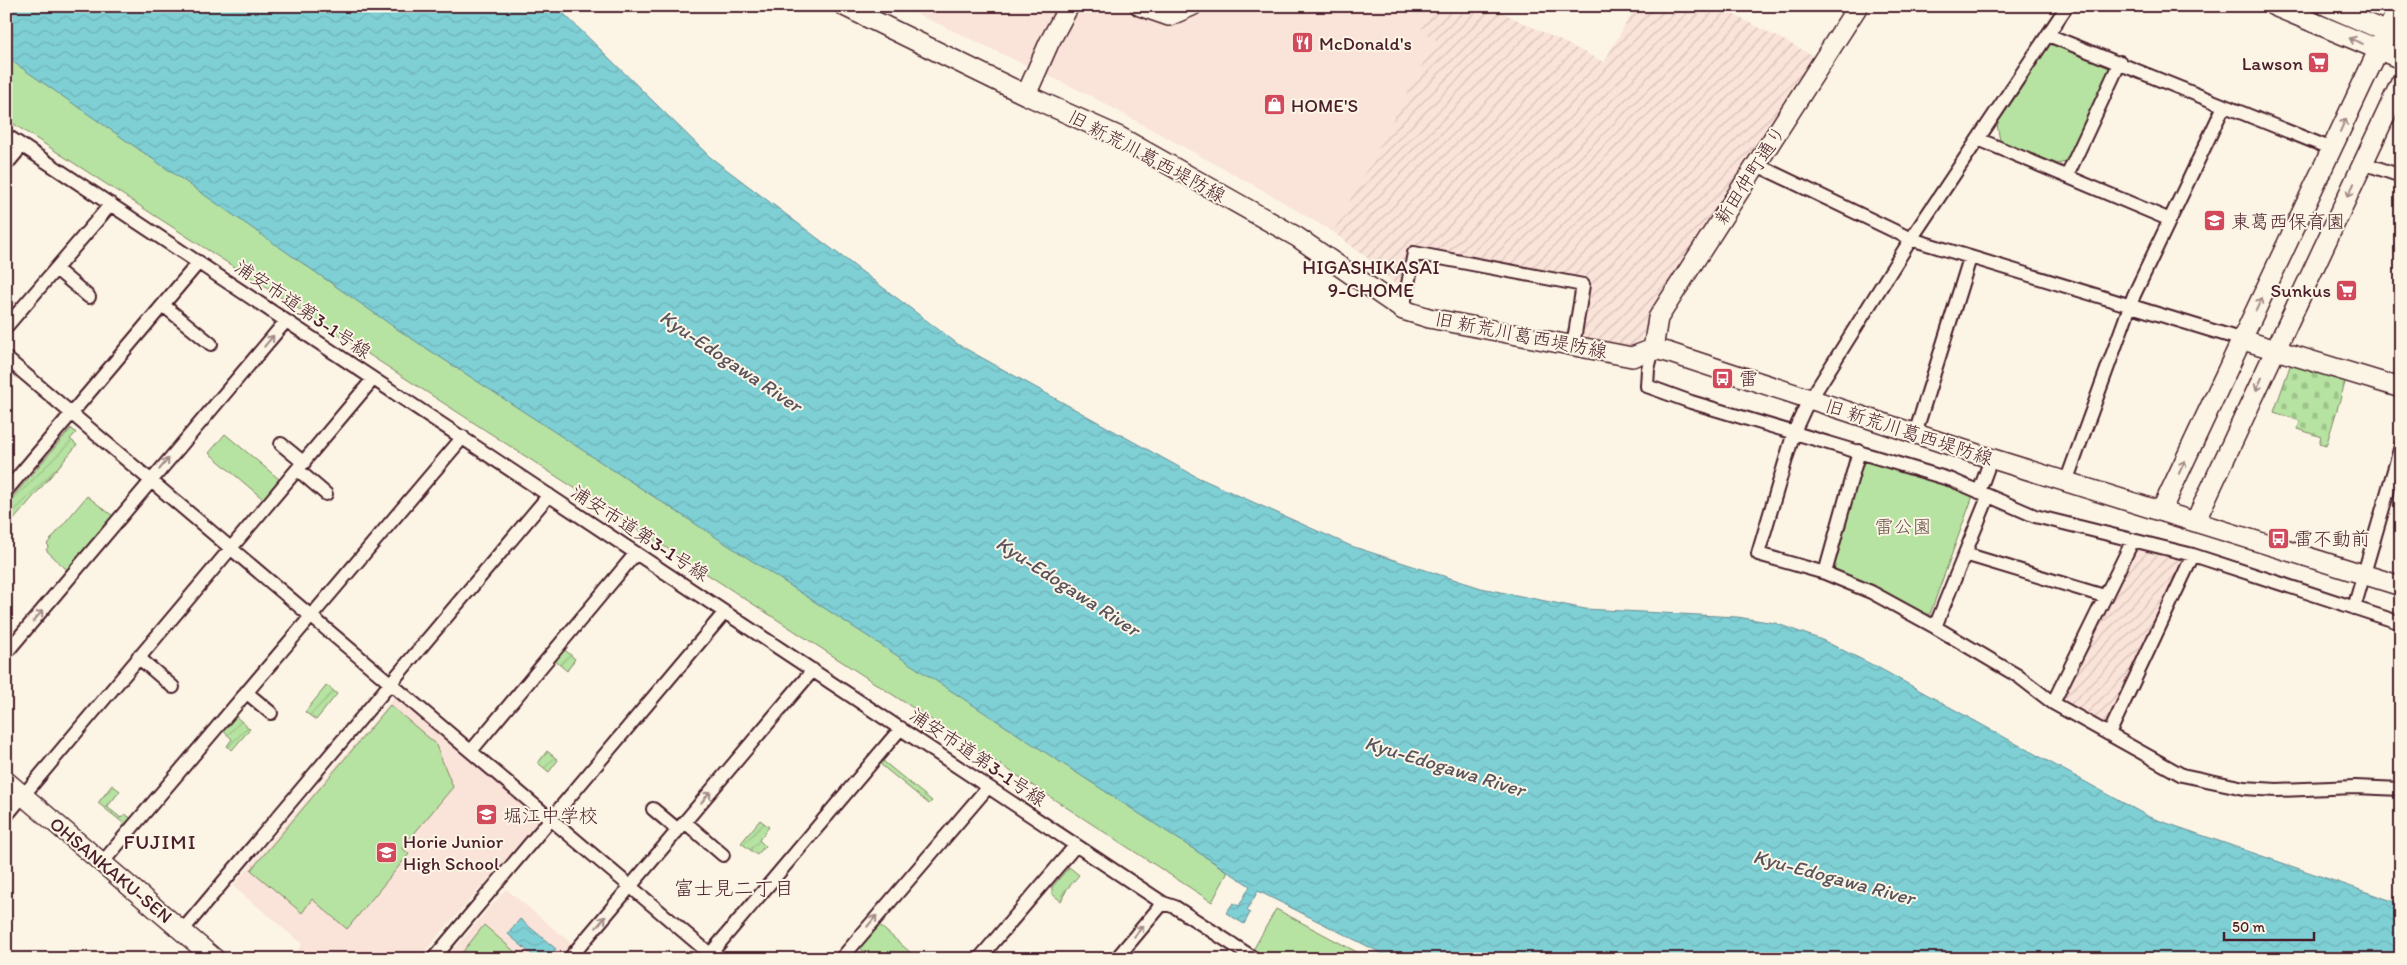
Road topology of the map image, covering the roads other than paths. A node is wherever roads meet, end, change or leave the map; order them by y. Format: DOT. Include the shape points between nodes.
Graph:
graph roads {
  1 [pos="844,6"];
  2 [pos="1069,6"];
  3 [pos="1140,6"];
  4 [pos="1192,6"];
  5 [pos="1858,6"];
  6 [pos="2067,6"];
  7 [pos="2274,6"];
  8 [pos="2326,6"];
  9 [pos="2399,6"];
  10 [pos="2394,34"];
  11 [pos="2048,35"];
  12 [pos="2377,50"];
  13 [pos="2401,59"];
  14 [pos="2120,62"];
  15 [pos="2401,82"];
  16 [pos="1026,95"];
  17 [pos="2224,106"];
  18 [pos="6,135"];
  19 [pos="1978,139"];
  20 [pos="22,146"];
  21 [pos="2332,149"];
  22 [pos="2363,163"];
  23 [pos="6,165"];
  24 [pos="1757,165"];
  25 [pos="2067,176"];
  26 [pos="2401,176"];
  27 [pos="111,204"];
  28 [pos="2168,219"];
  29 [pos="1911,239"];
  30 [pos="1970,258"];
  31 [pos="199,262"];
  32 [pos="56,269"];
  33 [pos="89,297"];
  34 [pos="163,305"];
  35 [pos="2129,305"];
  36 [pos="1403,310"];
  37 [pos="286,321"];
  38 [pos="6,327"];
  39 [pos="2243,340"];
  40 [pos="210,344"];
  41 [pos="1573,346"];
  42 [pos="1653,349"];
  43 [pos="2274,350"];
  44 [pos="6,358"];
  45 [pos="374,379"];
  46 [pos="2401,388"];
  47 [pos="1810,400"];
  48 [pos="70,414"];
  49 [pos="1794,432"];
  50 [pos="1915,434"];
  51 [pos="463,436"];
  52 [pos="282,444"];
  53 [pos="2401,446"];
  54 [pos="1859,451"];
  55 [pos="1991,459"];
  56 [pos="301,467"];
  57 [pos="150,481"];
  58 [pos="2066,482"];
  59 [pos="6,491"];
  60 [pos="326,494"];
  61 [pos="549,495"];
  62 [pos="1983,495"];
  63 [pos="2161,511"];
  64 [pos="2195,522"];
  65 [pos="2132,540"];
  66 [pos="230,549"];
  67 [pos="636,553"];
  68 [pos="1965,554"];
  69 [pos="2193,555"];
  70 [pos="1825,573"];
  71 [pos="2364,575"];
  72 [pos="2401,586"];
  73 [pos="2104,596"];
  74 [pos="2354,608"];
  75 [pos="725,612"];
  76 [pos="310,616"];
  77 [pos="2401,623"];
  78 [pos="1936,627"];
  79 [pos="6,653"];
  80 [pos="138,657"];
  81 [pos="813,670"];
  82 [pos="390,684"];
  83 [pos="173,687"];
  84 [pos="246,692"];
  85 [pos="2053,703"];
  86 [pos="271,714"];
  87 [pos="901,728"];
  88 [pos="2109,734"];
  89 [pos="471,751"];
  90 [pos="6,781"];
  91 [pos="988,787"];
  92 [pos="2401,789"];
  93 [pos="23,796"];
  94 [pos="653,809"];
  95 [pos="6,816"];
  96 [pos="550,819"];
  97 [pos="681,826"];
  98 [pos="1076,845"];
  99 [pos="723,855"];
  100 [pos="102,863"];
  101 [pos="632,886"];
  102 [pos="1163,902"];
  103 [pos="182,931"];
  104 [pos="711,957"];
  105 [pos="215,959"];
  106 [pos="433,959"];
  107 [pos="569,959"];
  108 [pos="841,959"];
  109 [pos="980,959"];
  110 [pos="1116,959"];
  111 [pos="1255,959"];
  1 -- 16 [label="street, 旧 新荒川葛西堤防線"];
  2 -- 16 [label="street"];
  3 -- 4 [label="street" via="1169,16"];
  5 -- 24 [label="street, 新田仲町通り"];
  6 -- 11 [label="street"];
  12 -- 7 [label="street, one-way"];
  8 -- 10 [label="street"];
  9 -- 10 [label="street"];
  10 -- 12 [label="street"];
  11 -- 14 [label="street"];
  11 -- 19 [label="street"];
  12 -- 13 [label="street"];
  21 -- 12 [label="street, one-way"];
  14 -- 17 [label="street"];
  14 -- 25 [label="street"];
  15 -- 22 [label="street"];
  16 -- 36 [label="street, 旧 新荒川葛西堤防線" via="1120,137 1296,237"];
  17 -- 21 [label="street"];
  17 -- 28 [label="street"];
  18 -- 20 [label="street, 浦安市道第3-1号線"];
  19 -- 25 [label="street"];
  19 -- 29 [label="street"];
  20 -- 23 [label="street"];
  20 -- 27 [label="street, 浦安市道第3-1号線"];
  39 -- 21 [label="street, one-way"];
  22 -- 26 [label="street"];
  22 -- 43 [label="street, one-way"];
  24 -- 29 [label="street"];
  24 -- 42 [label="street, 新田仲町通り" via="1658,318"];
  25 -- 28 [label="street"];
  27 -- 31 [label="street, 浦安市道第3-1号線"];
  27 -- 32 [label="street"];
  28 -- 35 [label="street"];
  29 -- 30 [label="street"];
  29 -- 47 [label="street"];
  30 -- 35 [label="street"];
  30 -- 50 [label="street"];
  31 -- 34 [label="street"];
  31 -- 37 [label="street, 浦安市道第3-1号線"];
  32 -- 33 [label="street"];
  32 -- 38 [label="street"];
  34 -- 40 [label="street"];
  34 -- 48 [label="street"];
  35 -- 39 [label="street"];
  35 -- 58 [label="street"];
  36 -- 41 [label="street, 旧 新荒川葛西堤防線"];
  36 -- 41 [label="street" via="1414,253 1583,285"];
  37 -- 45 [label="street, 浦安市道第3-1号線"];
  57 -- 37 [label="street, one-way"];
  39 -- 43 [label="street"];
  63 -- 39 [label="street, one-way"];
  41 -- 42 [label="street, 旧 新荒川葛西堤防線" via="1632,356"];
  42 -- 47 [label="street, 旧 新荒川葛西堤防線"];
  42 -- 49 [label="street" via="1647,386"];
  43 -- 46 [label="street"];
  43 -- 64 [label="street, one-way"];
  44 -- 48 [label="street"];
  45 -- 51 [label="street, 浦安市道第3-1号線"];
  45 -- 56 [label="street"];
  47 -- 49 [label="street"];
  47 -- 50 [label="street, 旧 新荒川葛西堤防線"];
  48 -- 57 [label="street"];
  48 -- 59 [label="street"];
  49 -- 54 [label="street"];
  49 -- 70 [label="street" via="1758,554"];
  50 -- 55 [label="street, 旧 新荒川葛西堤防線"];
  51 -- 61 [label="street, 浦安市道第3-1号線"];
  51 -- 76 [label="street"];
  52 -- 56 [label="street"];
  53 -- 71 [label="street"];
  54 -- 62 [label="street" via="1952,480"];
  54 -- 70 [label="street"];
  55 -- 58 [label="street, 旧 新荒川葛西堤防線"];
  55 -- 62 [label="street"];
  56 -- 60 [label="street"];
  56 -- 66 [label="street"];
  57 -- 66 [label="street"];
  79 -- 57 [label="street, one-way"];
  58 -- 63 [label="street, 旧 新荒川葛西堤防線"];
  61 -- 67 [label="street, 浦安市道第3-1号線"];
  61 -- 82 [label="street"];
  62 -- 65 [label="street" via="2035,516"];
  62 -- 68 [label="street"];
  63 -- 64 [label="street, 旧 新荒川葛西堤防線"];
  64 -- 71 [label="street, 旧 新荒川葛西堤防線"];
  65 -- 69 [label="street"];
  65 -- 73 [label="street"];
  66 -- 76 [label="street"];
  66 -- 80 [label="street"];
  67 -- 75 [label="street, 浦安市道第3-1号線"];
  67 -- 89 [label="street"];
  68 -- 73 [label="street"];
  68 -- 78 [label="street"];
  69 -- 74 [label="street"];
  69 -- 88 [label="street"];
  70 -- 78 [label="street" via="1871,592"];
  71 -- 72 [label="street, 旧 新荒川葛西堤防線"];
  71 -- 74 [label="street"];
  73 -- 85 [label="street"];
  74 -- 77 [label="street"];
  75 -- 81 [label="street, 浦安市道第3-1号線"];
  75 -- 96 [label="street"];
  76 -- 82 [label="street"];
  76 -- 84 [label="street"];
  78 -- 85 [label="street" via="2018,676"];
  80 -- 83 [label="street"];
  80 -- 93 [label="street"];
  81 -- 87 [label="street, 浦安市道第3-1号線"];
  97 -- 81 [label="street, one-way"];
  82 -- 89 [label="street"];
  82 -- 103 [label="street"];
  84 -- 86 [label="street"];
  84 -- 100 [label="street"];
  85 -- 88 [label="street"];
  87 -- 91 [label="street, 浦安市道第3-1号線"];
  87 -- 104 [label="street"];
  88 -- 92 [label="street" via="2182,775 2211,782 2277,790"];
  89 -- 96 [label="street"];
  90 -- 93 [label="street, OHSANKAKU-SEN"];
  91 -- 98 [label="street, 浦安市道第3-1号線"];
  108 -- 91 [label="street, one-way"];
  93 -- 95 [label="street"];
  93 -- 100 [label="street, OHSANKAKU-SEN"];
  94 -- 97 [label="street"];
  96 -- 101 [label="street"];
  96 -- 106 [label="street"];
  97 -- 99 [label="street"];
  97 -- 101 [label="street"];
  98 -- 102 [label="street, 浦安市道第3-1号線"];
  98 -- 109 [label="street"];
  100 -- 103 [label="street, OHSANKAKU-SEN"];
  101 -- 104 [label="street"];
  107 -- 101 [label="street, one-way"];
  110 -- 102 [label="street, one-way"];
  102 -- 111 [label="street, 浦安市道第3-1号線"];
  103 -- 105 [label="street, OHSANKAKU-SEN"];
}
